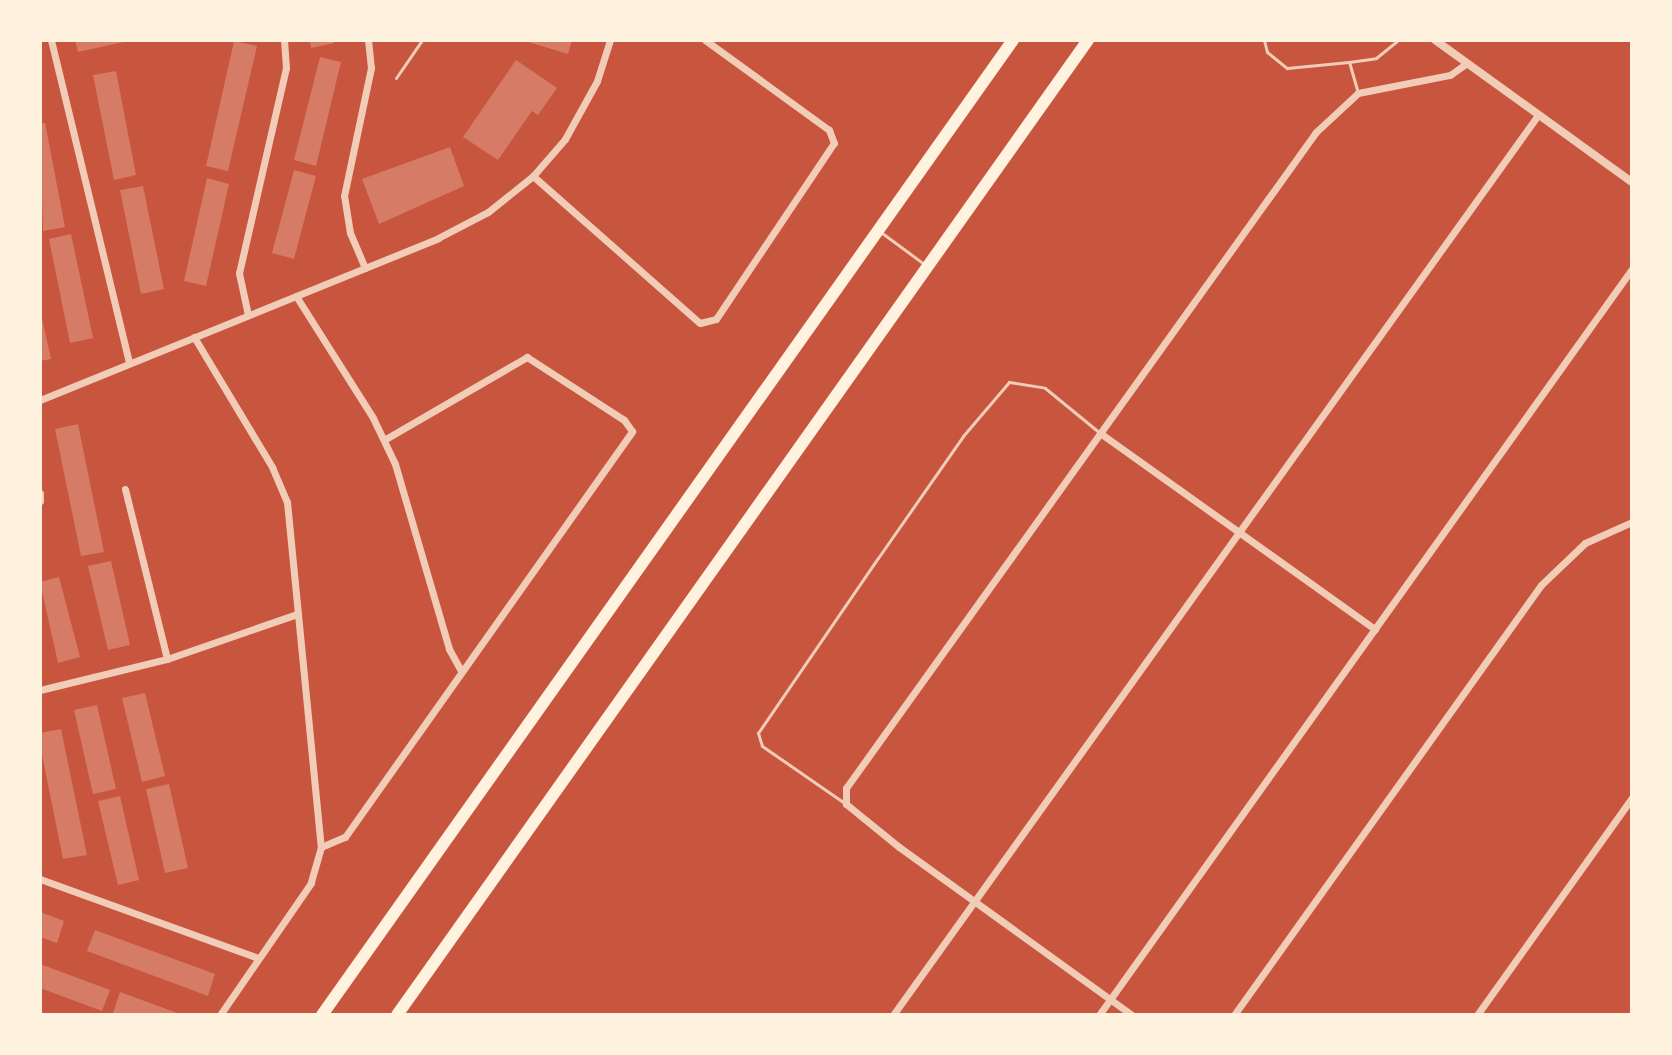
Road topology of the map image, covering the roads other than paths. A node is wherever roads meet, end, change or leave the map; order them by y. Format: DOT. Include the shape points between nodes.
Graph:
graph roads {
  1 [pos="51,40"];
  2 [pos="284,40"];
  3 [pos="368,40"];
  4 [pos="422,40"];
  5 [pos="610,40"];
  6 [pos="705,40"];
  7 [pos="1013,40"];
  8 [pos="1088,40"];
  9 [pos="1264,40"];
  10 [pos="1398,40"];
  11 [pos="1435,40"];
  12 [pos="1349,62"];
  13 [pos="1467,63"];
  14 [pos="396,78"];
  15 [pos="1358,93"];
  16 [pos="1538,115"];
  17 [pos="533,176"];
  18 [pos="1632,182"];
  19 [pos="878,230"];
  20 [pos="927,266"];
  21 [pos="365,268"];
  22 [pos="1632,269"];
  23 [pos="296,296"];
  24 [pos="248,315"];
  25 [pos="194,337"];
  26 [pos="129,363"];
  27 [pos="40,400"];
  28 [pos="1100,433"];
  29 [pos="384,440"];
  30 [pos="125,489"];
  31 [pos="40,493"];
  32 [pos="40,501"];
  33 [pos="1632,522"];
  34 [pos="1238,534"];
  35 [pos="297,614"];
  36 [pos="1375,629"];
  37 [pos="167,659"];
  38 [pos="462,672"];
  39 [pos="40,690"];
  40 [pos="1632,798"];
  41 [pos="845,801"];
  42 [pos="321,847"];
  43 [pos="40,879"];
  44 [pos="972,903"];
  45 [pos="258,958"];
  46 [pos="1110,1000"];
  47 [pos="220,1015"];
  48 [pos="322,1015"];
  49 [pos="397,1015"];
  50 [pos="893,1015"];
  51 [pos="1099,1015"];
  52 [pos="1132,1015"];
  53 [pos="1234,1015"];
  54 [pos="1477,1015"];
  1 -- 26 [label="street"];
  2 -- 24 [label="street" via="286,68 239,273"];
  3 -- 21 [label="street" via="371,68 344,196 350,233"];
  4 -- 14 [label="lane"];
  5 -- 17 [label="street" via="583,110"];
  6 -- 17 [label="street" via="833,137 832,150 716,319 706,325"];
  7 -- 19 [label="highway"];
  8 -- 20 [label="highway"];
  9 -- 12 [label="lane" via="1267,52 1287,68"];
  10 -- 12 [label="lane" via="1376,58"];
  11 -- 13 [label="street"];
  12 -- 15 [label="lane"];
  13 -- 15 [label="street" via="1450,75"];
  13 -- 16 [label="street"];
  15 -- 28 [label="street" via="1316,132"];
  16 -- 18 [label="street"];
  16 -- 34 [label="street"];
  17 -- 21 [label="street" via="464,226"];
  19 -- 20 [label="lane"];
  19 -- 48 [label="highway"];
  20 -- 49 [label="highway"];
  21 -- 23 [label="street"];
  22 -- 36 [label="street"];
  23 -- 24 [label="street"];
  23 -- 29 [label="street"];
  24 -- 25 [label="street"];
  25 -- 26 [label="street"];
  25 -- 35 [label="street" via="272,467 287,502"];
  26 -- 27 [label="street"];
  28 -- 34 [label="street"];
  28 -- 41 [label="street" via="850,779"];
  28 -- 41 [label="lane" via="1045,388 1009,382 963,436 758,733 762,746"];
  29 -- 38 [label="street" via="449,649"];
  29 -- 38 [label="street" via="527,357 624,420 632,431"];
  30 -- 37 [label="street"];
  31 -- 32 [label="street"];
  33 -- 53 [label="street" via="1585,543 1541,585"];
  34 -- 36 [label="street"];
  34 -- 44 [label="street"];
  35 -- 37 [label="street"];
  35 -- 42 [label="street"];
  36 -- 46 [label="street"];
  37 -- 39 [label="street"];
  38 -- 42 [label="street" via="345,837"];
  40 -- 54 [label="street"];
  41 -- 44 [label="street"];
  42 -- 45 [label="street" via="311,883"];
  43 -- 45 [label="street"];
  44 -- 46 [label="street"];
  44 -- 50 [label="street"];
  45 -- 47 [label="street"];
  46 -- 51 [label="street"];
  46 -- 52 [label="street"];
}
